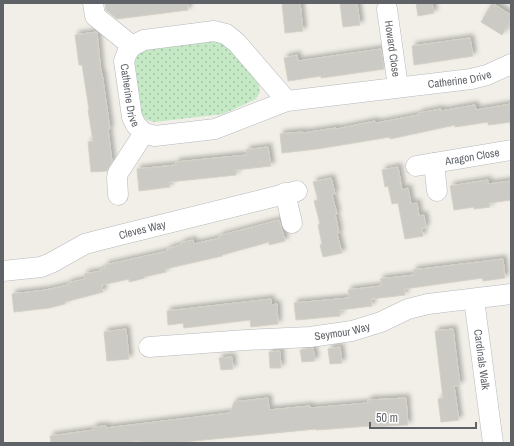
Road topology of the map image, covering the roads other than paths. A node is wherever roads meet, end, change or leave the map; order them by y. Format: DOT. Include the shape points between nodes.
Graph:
graph roads {
  1 [pos="93,3"];
  2 [pos="387,9"];
  3 [pos="132,46"];
  4 [pos="511,64"];
  5 [pos="398,87"];
  6 [pos="287,101"];
  7 [pos="144,133"];
  8 [pos="511,150"];
  9 [pos="437,191"];
  10 [pos="118,195"];
  11 [pos="292,223"];
  12 [pos="3,271"];
  13 [pos="511,294"];
  14 [pos="474,299"];
  15 [pos="162,341"];
  16 [pos="494,443"];
  1 -- 3 [label="street" via="95,16"];
  2 -- 5 [label="street, Howard Close"];
  3 -- 6 [label="street, Catherine Drive" via="144,40 214,31 226,34 237,43"];
  3 -- 7 [label="street, Catherine Drive" via="124,61 132,117"];
  4 -- 5 [label="street, Catherine Drive" via="471,79"];
  5 -- 6 [label="street, Catherine Drive"];
  6 -- 7 [label="street, Catherine Drive" via="215,129 155,136"];
  7 -- 10 [label="street" via="118,173"];
  8 -- 9 [label="street, Aragon Close" via="425,165"];
  11 -- 12 [label="street, Cleves Way" via="291,192 85,244 41,267"];
  13 -- 14 [label="street, Seymour Way"];
  14 -- 15 [label="street, Seymour Way" via="422,305 352,331 310,337"];
  14 -- 16 [label="street, Cardinals Walk"];
}
